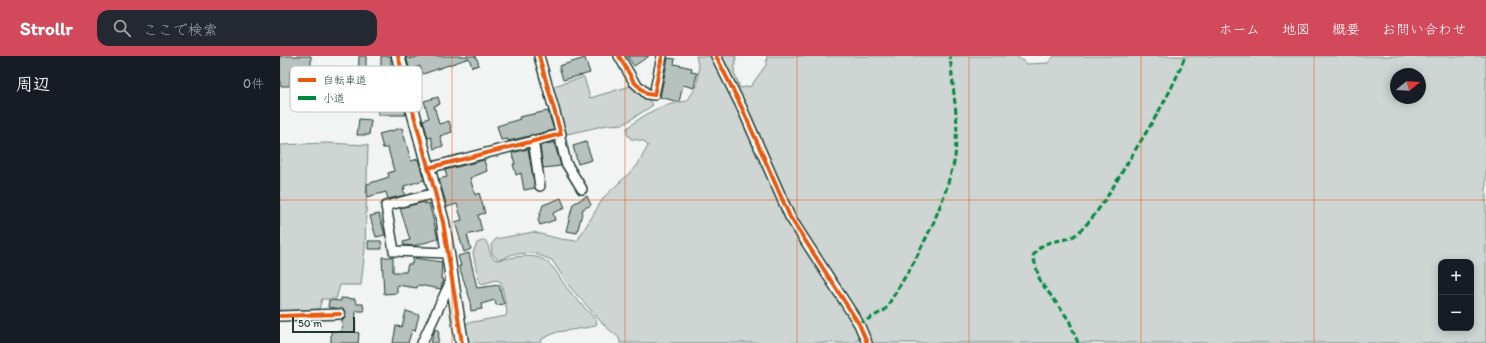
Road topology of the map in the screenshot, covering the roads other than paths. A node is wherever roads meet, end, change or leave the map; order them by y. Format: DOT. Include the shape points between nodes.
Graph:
graph roads {
  1 [pos="398,56"];
  2 [pos="539,56"];
  3 [pos="619,56"];
  4 [pos="662,56"];
  5 [pos="716,56"];
  6 [pos="400,66"];
  7 [pos="412,112"];
  8 [pos="559,134"];
  9 [pos="533,140"];
  10 [pos="428,168"];
  11 [pos="540,186"];
  12 [pos="582,189"];
  13 [pos="435,193"];
  14 [pos="447,253"];
  15 [pos="451,281"];
  16 [pos="340,314"];
  17 [pos="280,316"];
  18 [pos="422,343"];
  19 [pos="462,343"];
  20 [pos="867,343"];
  1 -- 6 [label="street"];
  2 -- 8 [label="street"];
  3 -- 4 [label="street" via="634,82 647,94 654,95"];
  5 -- 20 [label="street" via="749,122 790,217 859,324"];
  7 -- 10 [label="street"];
  8 -- 9 [label="street"];
  8 -- 12 [label="street" via="566,163"];
  9 -- 10 [label="street"];
  9 -- 11 [label="street"];
  10 -- 13 [label="street"];
  13 -- 14 [label="street" via="443,222"];
  13 -- 14 [label="street" via="386,206 394,252"];
  14 -- 15 [label="street"];
  15 -- 18 [label="street"];
  15 -- 19 [label="street"];
  16 -- 17 [label="street"];
}
